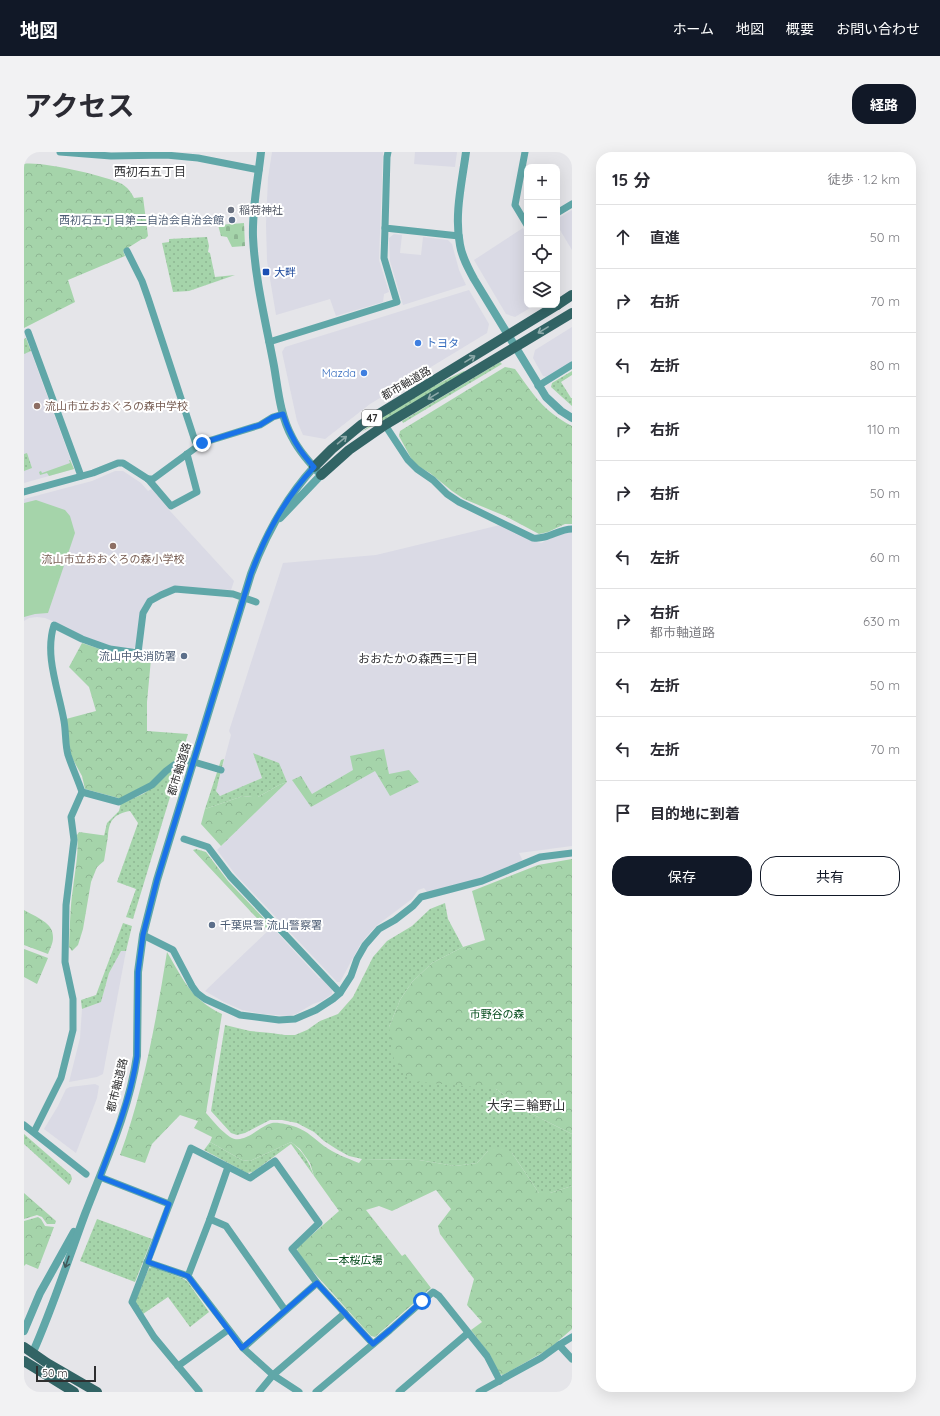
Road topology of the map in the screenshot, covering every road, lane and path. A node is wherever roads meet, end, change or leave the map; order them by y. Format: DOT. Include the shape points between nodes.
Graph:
graph roads {
  1 [pos="60,152"];
  2 [pos="261,152"];
  3 [pos="388,152"];
  4 [pos="466,152"];
  5 [pos="525,152"];
  6 [pos="111,154"];
  7 [pos="259,170"];
  8 [pos="572,204"];
  9 [pos="560,211"];
  10 [pos="524,220"];
  11 [pos="385,228"];
  12 [pos="459,236"];
  13 [pos="127,251"];
  14 [pos="572,296"];
  15 [pos="560,303"];
  16 [pos="552,308"];
  17 [pos="572,313"];
  18 [pos="28,332"];
  19 [pos="508,335"];
  20 [pos="269,342"];
  21 [pos="514,347"];
  22 [pos="572,365"];
  23 [pos="538,386"];
  24 [pos="283,414"];
  25 [pos="572,418"];
  26 [pos="385,425"];
  27 [pos="198,446"];
  28 [pos="187,454"];
  29 [pos="314,467"];
  30 [pos="321,475"];
  31 [pos="81,476"];
  32 [pos="148,479"];
  33 [pos="24,492"];
  34 [pos="572,529"];
  35 [pos="267,534"];
  36 [pos="244,597"];
  37 [pos="256,602"];
  38 [pos="194,762"];
  39 [pos="221,770"];
  40 [pos="82,792"];
  41 [pos="184,839"];
  42 [pos="572,853"];
  43 [pos="143,935"];
  44 [pos="340,993"];
  45 [pos="24,1125"];
  46 [pos="34,1132"];
  47 [pos="228,1167"];
  48 [pos="86,1174"];
  49 [pos="100,1177"];
  50 [pos="169,1204"];
  51 [pos="86,1213"];
  52 [pos="210,1219"];
  53 [pos="148,1262"];
  54 [pos="188,1276"];
  55 [pos="317,1283"];
  56 [pos="285,1310"];
  57 [pos="345,1313"];
  58 [pos="24,1330"];
  59 [pos="228,1330"];
  60 [pos="468,1333"];
  61 [pos="572,1337"];
  62 [pos="373,1344"];
  63 [pos="559,1345"];
  64 [pos="242,1348"];
  65 [pos="28,1350"];
  66 [pos="572,1359"];
  67 [pos="25,1365"];
  68 [pos="178,1366"];
  69 [pos="273,1375"];
  70 [pos="500,1381"];
  71 [pos="199,1391"];
  72 [pos="74,1392"];
  73 [pos="97,1392"];
  74 [pos="259,1392"];
  75 [pos="299,1392"];
  76 [pos="316,1392"];
  77 [pos="399,1392"];
  78 [pos="480,1392"];
  1 -- 6 [label="street"];
  2 -- 7 [label="street"];
  3 -- 11 [label="street"];
  4 -- 12 [label="street" via="458,210"];
  5 -- 10 [label="street" via="515,205"];
  6 -- 7 [label="street" via="166,154"];
  7 -- 20 [label="street" via="253,237"];
  8 -- 9 [label="street"];
  11 -- 12 [label="street"];
  11 -- 20 [label="street" via="384,258 397,302"];
  12 -- 19 [label="street" via="469,269"];
  13 -- 27 [label="street" via="142,281"];
  14 -- 15 [label="main road, 都市軸道路 / 47"];
  16 -- 19 [label="main road, 都市軸道路 / 47"];
  17 -- 21 [label="main road, 47, one-way"];
  18 -- 31 [label="street"];
  19 -- 21 [label="street"];
  29 -- 19 [label="main road, 都市軸道路 / 47, one-way" via="361,425"];
  20 -- 24 [label="street"];
  21 -- 23 [label="street"];
  21 -- 26 [label="main road, 47, one-way"];
  22 -- 23 [label="street"];
  23 -- 25 [label="street" via="553,405"];
  24 -- 27 [label="street" via="260,425"];
  24 -- 29 [label="street" via="293,440"];
  26 -- 30 [label="main road, 47" via="349,450"];
  26 -- 34 [label="street" via="408,460 459,502 533,538 540,539"];
  27 -- 28 [label="street"];
  28 -- 32 [label="street" via="153,479"];
  28 -- 32 [label="street" via="197,492 171,506"];
  29 -- 30 [label="street"];
  29 -- 35 [label="street, 都市軸道路" via="286,502"];
  30 -- 35 [label="street"];
  31 -- 32 [label="street" via="118,463"];
  31 -- 33 [label="street"];
  35 -- 36 [label="street, 都市軸道路"];
  36 -- 37 [label="street"];
  36 -- 38 [label="street, 都市軸道路"];
  36 -- 40 [label="street" via="175,589 161,595 150,601 143,613 138,653 110,649 54,625 51,646 55,683 68,753"];
  38 -- 39 [label="street"];
  38 -- 40 [label="street" via="183,760 152,785 119,802"];
  38 -- 43 [label="street, 都市軸道路" via="157,880"];
  40 -- 46 [label="street" via="71,817 74,840 66,905 65,962 72,999 73,1030 61,1078"];
  41 -- 44 [label="street" via="208,846 230,876"];
  42 -- 44 [label="street" via="540,857 482,881 420,897 413,906 379,929 365,945"];
  43 -- 44 [label="street" via="174,950 197,993 240,1015 279,1020 295,1018 316,1010"];
  43 -- 49 [label="street, 都市軸道路" via="138,972 135,1068 126,1104"];
  45 -- 46 [label="street"];
  46 -- 48 [label="street"];
  47 -- 50 [label="street" via="191,1148"];
  47 -- 52 [label="street"];
  47 -- 55 [label="street" via="250,1178 275,1161 319,1223 292,1249"];
  49 -- 50 [label="street"];
  49 -- 51 [label="street, 都市軸道路"];
  50 -- 53 [label="street"];
  51 -- 58 [label="street" via="40,1293"];
  51 -- 65 [label="street, 都市軸道路, one-way" via="55,1299"];
  52 -- 54 [label="street"];
  52 -- 56 [label="street" via="226,1226"];
  53 -- 54 [label="street"];
  53 -- 68 [label="street" via="132,1302 154,1337"];
  54 -- 59 [label="street"];
  55 -- 56 [label="street"];
  55 -- 57 [label="street"];
  56 -- 64 [label="street"];
  57 -- 62 [label="street"];
  57 -- 69 [label="street"];
  59 -- 64 [label="street"];
  59 -- 68 [label="street"];
  60 -- 62 [label="street" via="433,1292"];
  60 -- 70 [label="street" via="487,1356"];
  60 -- 77 [label="street"];
  61 -- 63 [label="street"];
  62 -- 76 [label="street"];
  63 -- 66 [label="street"];
  63 -- 70 [label="street"];
  64 -- 69 [label="street"];
  65 -- 67 [label="main road, 都市軸道路"];
  65 -- 73 [label="main road"];
  67 -- 72 [label="main road"];
  68 -- 71 [label="street"];
  69 -- 74 [label="street"];
  69 -- 75 [label="street"];
  70 -- 78 [label="street"];
}
